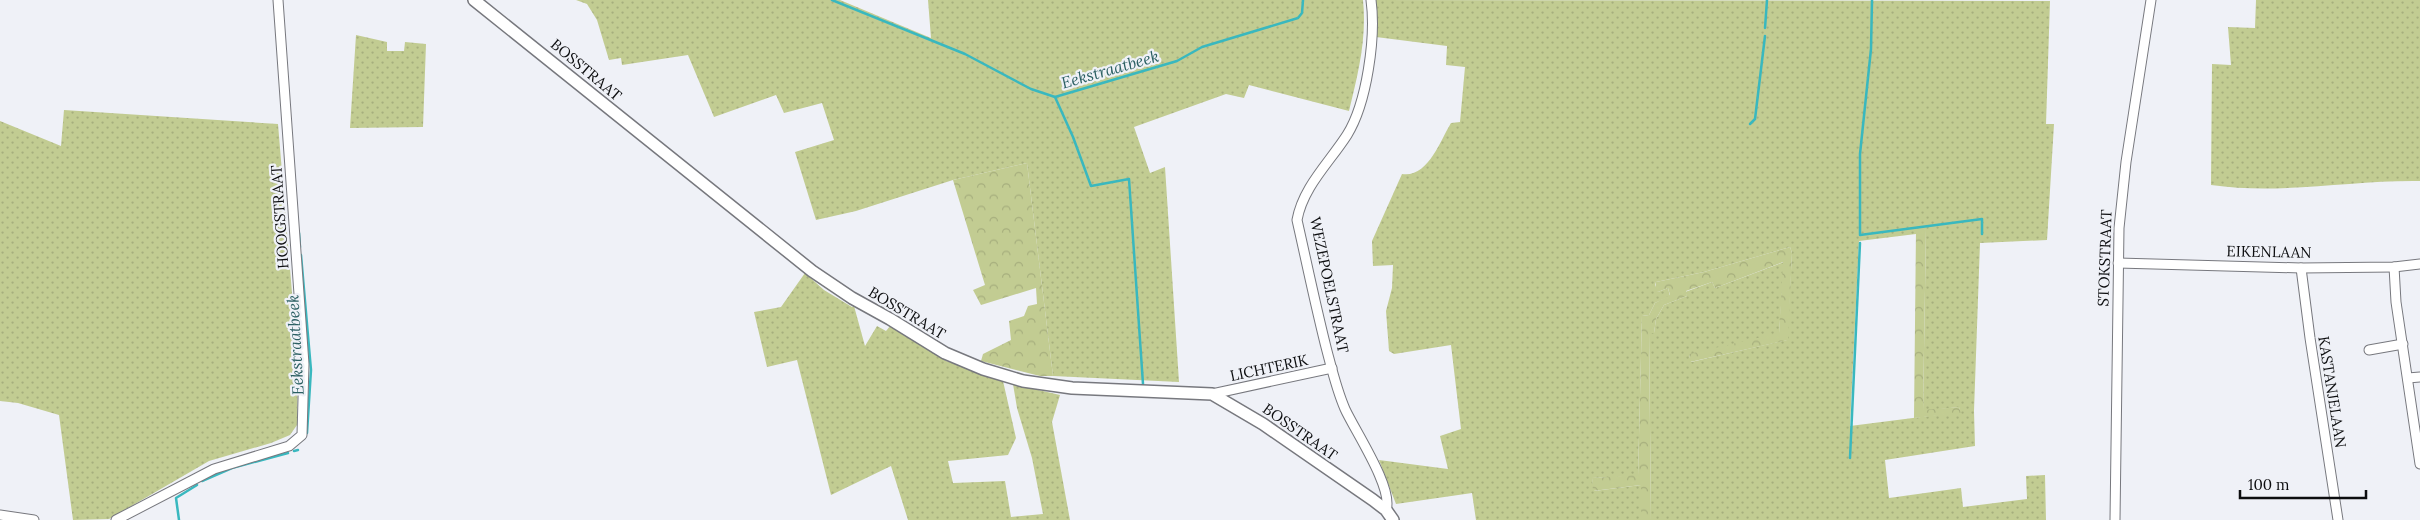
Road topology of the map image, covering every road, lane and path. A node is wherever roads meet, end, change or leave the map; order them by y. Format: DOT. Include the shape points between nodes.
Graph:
graph roads {
  1 [pos="278,0"];
  2 [pos="474,0"];
  3 [pos="1371,0"];
  4 [pos="2151,0"];
  5 [pos="2118,262"];
  6 [pos="2420,264"];
  7 [pos="2394,267"];
  8 [pos="2301,268"];
  9 [pos="2403,344"];
  10 [pos="2369,350"];
  11 [pos="1332,368"];
  12 [pos="2420,376"];
  13 [pos="2408,378"];
  14 [pos="1212,394"];
  15 [pos="2420,464"];
  16 [pos="0,515"];
  17 [pos="1389,515"];
  18 [pos="34,520"];
  19 [pos="116,520"];
  20 [pos="2115,520"];
  21 [pos="2338,520"];
  1 -- 19 [label="street, HOOGSTRAAT" via="304,364 302,435 288,446 214,469"];
  2 -- 14 [label="street, BOSSTRAAT" via="812,271 944,354 1023,381 1072,388"];
  3 -- 11 [label="street, WEZEPOELSTRAAT" via="1372,41 1356,117 1348,134 1300,203 1297,220"];
  4 -- 5 [label="street, STOKSTRAAT" via="2121,201"];
  5 -- 8 [label="street, EIKENLAAN"];
  5 -- 20 [label="street, STOKSTRAAT"];
  6 -- 7 [label="street, EIKENLAAN"];
  7 -- 8 [label="street, EIKENLAAN"];
  7 -- 9 [label="street"];
  8 -- 21 [label="street, KASTANJELAAN"];
  9 -- 10 [label="street"];
  9 -- 13 [label="street"];
  11 -- 14 [label="street, LICHTERIK"];
  11 -- 17 [label="street, WEZEPOELSTRAAT" via="1345,410 1374,462 1388,501"];
  12 -- 13 [label="street"];
  13 -- 15 [label="street"];
  14 -- 17 [label="street, BOSSTRAAT" via="1263,424"];
  16 -- 18 [label="street"];
}
